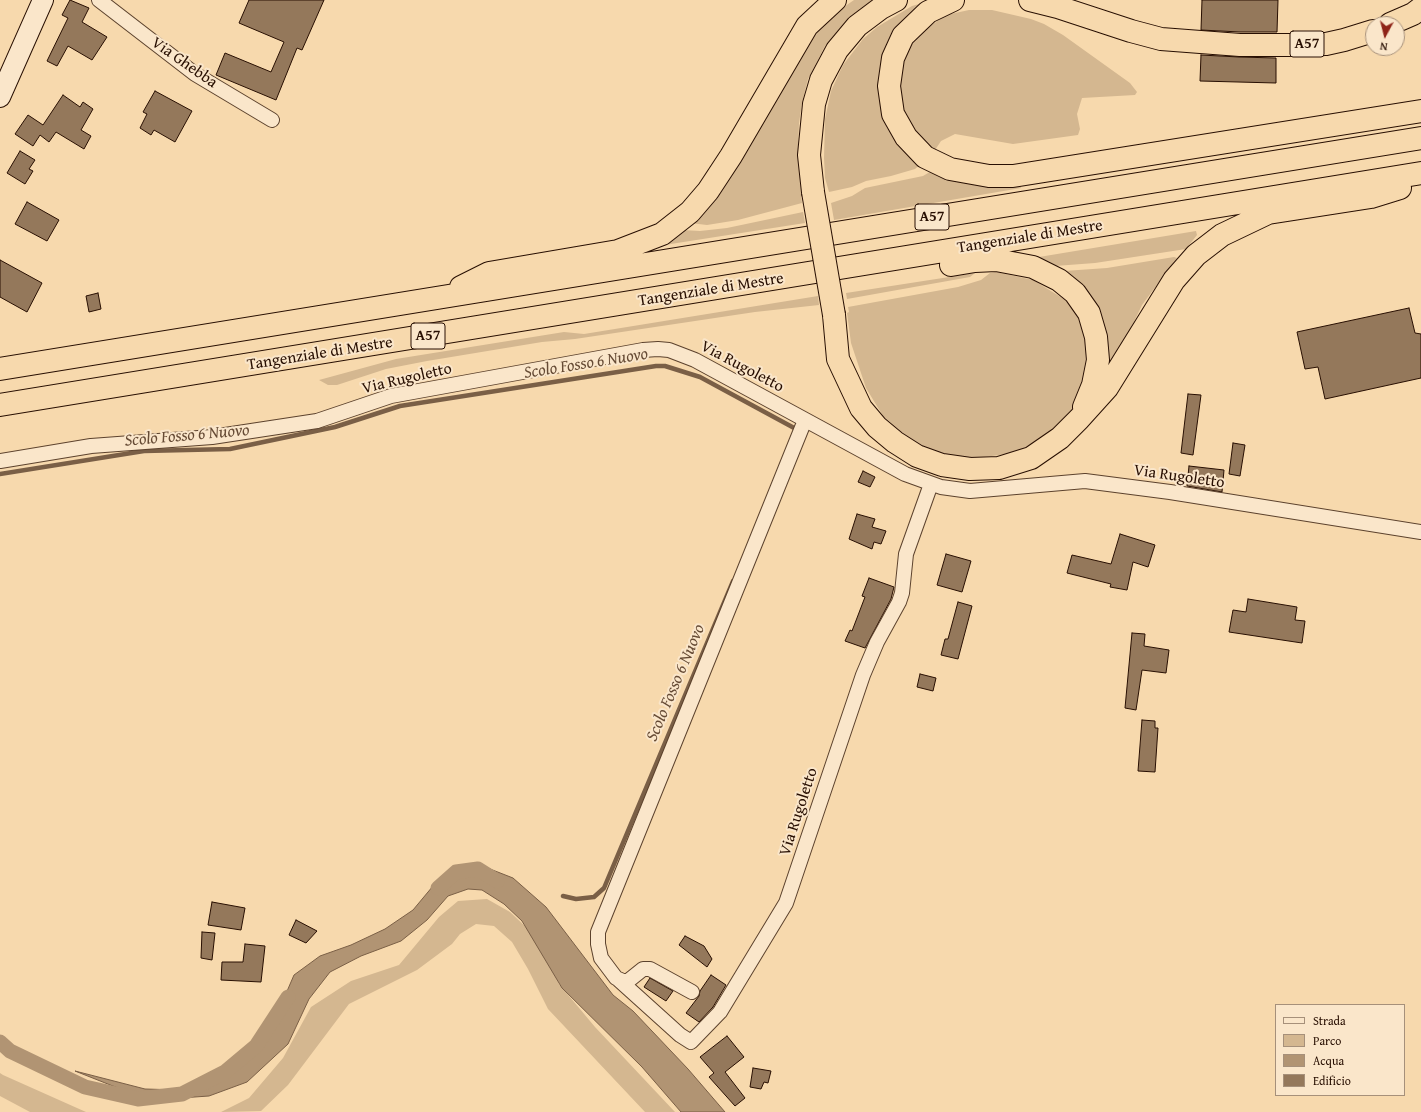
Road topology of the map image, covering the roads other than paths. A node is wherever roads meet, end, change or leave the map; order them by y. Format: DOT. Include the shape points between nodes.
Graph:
graph roads {
  1 [pos="43,0"];
  2 [pos="99,0"];
  3 [pos="834,0"];
  4 [pos="896,0"];
  5 [pos="953,0"];
  6 [pos="1030,0"];
  7 [pos="1421,8"];
  8 [pos="1405,17"];
  9 [pos="1365,33"];
  10 [pos="0,97"];
  11 [pos="1421,112"];
  12 [pos="272,120"];
  13 [pos="1421,138"];
  14 [pos="1421,173"];
  15 [pos="1421,182"];
  16 [pos="855,266"];
  17 [pos="442,297"];
  18 [pos="0,369"];
  19 [pos="0,405"];
  20 [pos="1079,419"];
  21 [pos="806,420"];
  22 [pos="0,461"];
  23 [pos="931,484"];
  24 [pos="1421,532"];
  25 [pos="619,980"];
  26 [pos="692,992"];
  1 -- 10 [label="street"];
  2 -- 12 [label="street, Via Ghebba" via="195,74"];
  3 -- 17 [label="highway, A57" via="807,26 731,156 708,190 690,212 662,234 618,251 490,273"];
  4 -- 20 [label="highway, bridge" via="857,26 837,50 821,80 814,104 809,155 834,315 838,359 861,408 877,427 918,456 942,465 970,469 999,468 1031,458 1060,438"];
  5 -- 11 [label="highway" via="928,12 903,36 896,48 889,74 890,101 893,114 906,137 931,160 969,174 1013,176"];
  6 -- 9 [label="highway, A57" via="1168,40 1240,45 1326,44"];
  7 -- 8 [label="highway"];
  13 -- 17 [label="highway, A57"];
  14 -- 16 [label="highway, Tangenziale di Mestre / A57"];
  15 -- 20 [label="highway" via="1370,197 1268,213 1222,235 1196,255 1174,280 1107,388"];
  16 -- 19 [label="highway, Tangenziale di Mestre / A57"];
  16 -- 20 [label="highway" via="879,277 975,261 996,260 1033,268 1060,280 1075,293 1089,314 1096,337 1098,360 1093,385"];
  17 -- 18 [label="highway, A57"];
  21 -- 22 [label="street, Via Rugoletto" via="695,360 669,350 658,349 391,396 317,421 212,437 91,446"];
  21 -- 23 [label="street, Via Rugoletto" via="905,474"];
  21 -- 25 [label="street, Via Rugoletto" via="599,927 598,944 601,958 609,972"];
  23 -- 24 [label="street, Via Rugoletto" via="970,491 1085,481"];
  23 -- 25 [label="street, Via Rugoletto" via="906,554 899,602 877,642 863,675 786,903 720,1012 691,1042"];
  25 -- 26 [label="street" via="628,981 643,969 650,968"];
}
